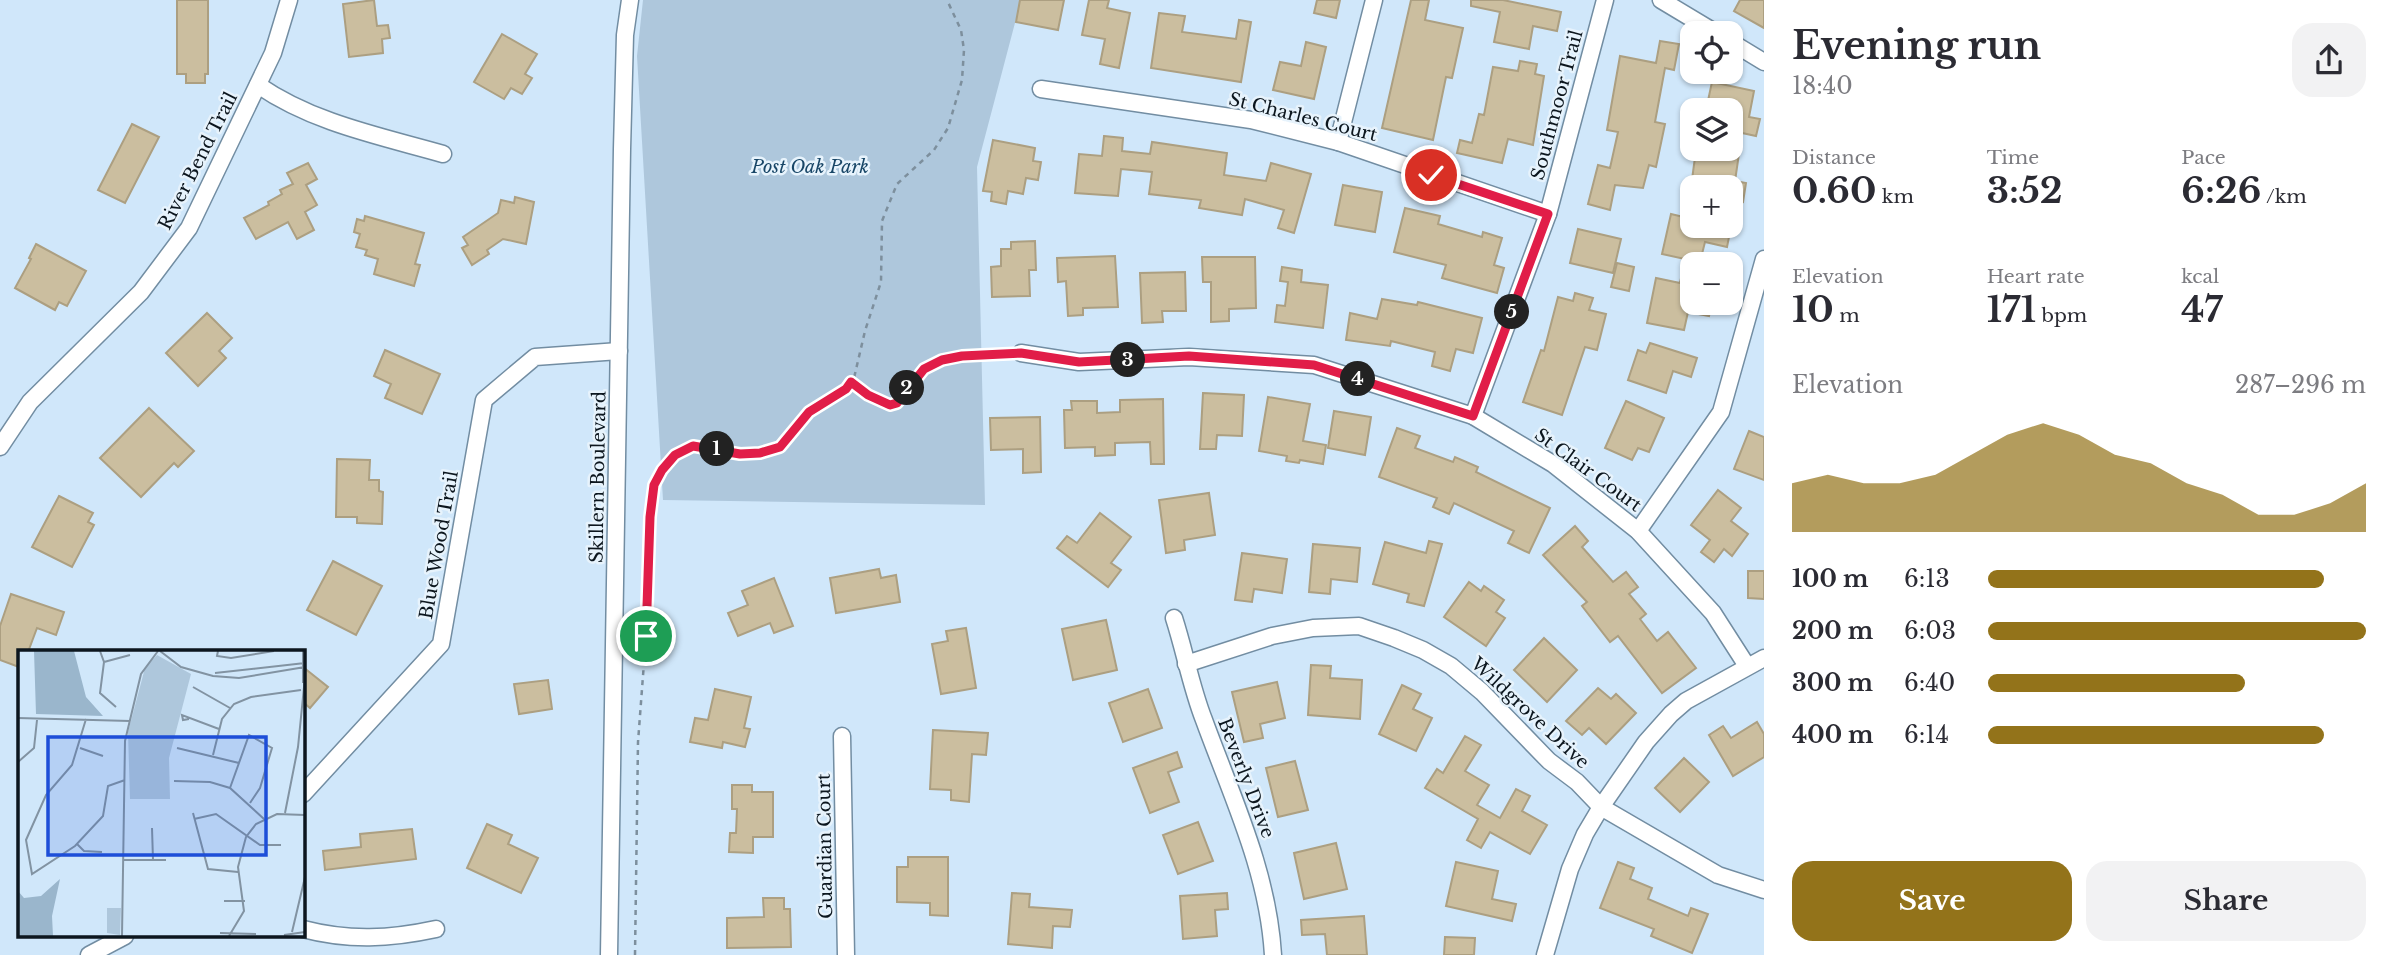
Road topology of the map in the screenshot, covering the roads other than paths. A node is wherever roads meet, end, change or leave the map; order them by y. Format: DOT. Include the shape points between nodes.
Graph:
graph roads {
  1 [pos="289,0"];
  2 [pos="630,0"];
  3 [pos="1374,0"];
  4 [pos="1605,0"];
  5 [pos="1661,0"];
  6 [pos="1696,21"];
  7 [pos="1743,49"];
  8 [pos="1764,62"];
  9 [pos="258,85"];
  10 [pos="1041,89"];
  11 [pos="1338,142"];
  12 [pos="443,154"];
  13 [pos="1548,214"];
  14 [pos="1764,259"];
  15 [pos="619,351"];
  16 [pos="1021,353"];
  17 [pos="1473,416"];
  18 [pos="0,447"];
  19 [pos="1638,531"];
  20 [pos="1174,618"];
  21 [pos="1764,658"];
  22 [pos="1186,664"];
  23 [pos="1747,666"];
  24 [pos="842,736"];
  25 [pos="304,793"];
  26 [pos="1601,807"];
  27 [pos="1764,890"];
  28 [pos="304,929"];
  29 [pos="436,929"];
  30 [pos="123,937"];
  31 [pos="89,955"];
  32 [pos="609,955"];
  33 [pos="846,955"];
  34 [pos="1273,955"];
  35 [pos="1545,955"];
  1 -- 9 [label="street, River Bend Trail"];
  2 -- 15 [label="street, Skillern Boulevard" via="625,35"];
  3 -- 11 [label="street"];
  4 -- 13 [label="street, Southmoor Trail"];
  5 -- 6 [label="street"];
  7 -- 8 [label="street"];
  9 -- 12 [label="street" via="333,123"];
  9 -- 18 [label="street, River Bend Trail" via="189,228 141,292 30,402"];
  10 -- 11 [label="street, St Charles Court" via="1251,120"];
  11 -- 13 [label="street, St Charles Court"];
  13 -- 17 [label="street, Southmoor Trail"];
  14 -- 19 [label="street" via="1721,412"];
  15 -- 25 [label="street, Blue Wood Trail" via="535,357 484,400 441,644"];
  15 -- 32 [label="street, Skillern Boulevard"];
  16 -- 17 [label="street, St Clair Court" via="1079,362 1189,356 1314,365"];
  17 -- 19 [label="street, St Clair Court" via="1553,464"];
  19 -- 23 [label="street, St Clair Court" via="1713,613"];
  20 -- 22 [label="street, Beverly Drive"];
  21 -- 23 [label="street"];
  22 -- 26 [label="street, Wildgrove Drive" via="1313,628 1359,626 1394,638 1451,666"];
  22 -- 34 [label="street, Beverly Drive" via="1250,839"];
  23 -- 26 [label="street" via="1671,714"];
  24 -- 33 [label="street, Guardian Court"];
  26 -- 27 [label="street, Wildgrove Drive" via="1718,875"];
  26 -- 35 [label="street" via="1570,869"];
  28 -- 29 [label="street" via="366,938"];
  30 -- 31 [label="street"];
}
